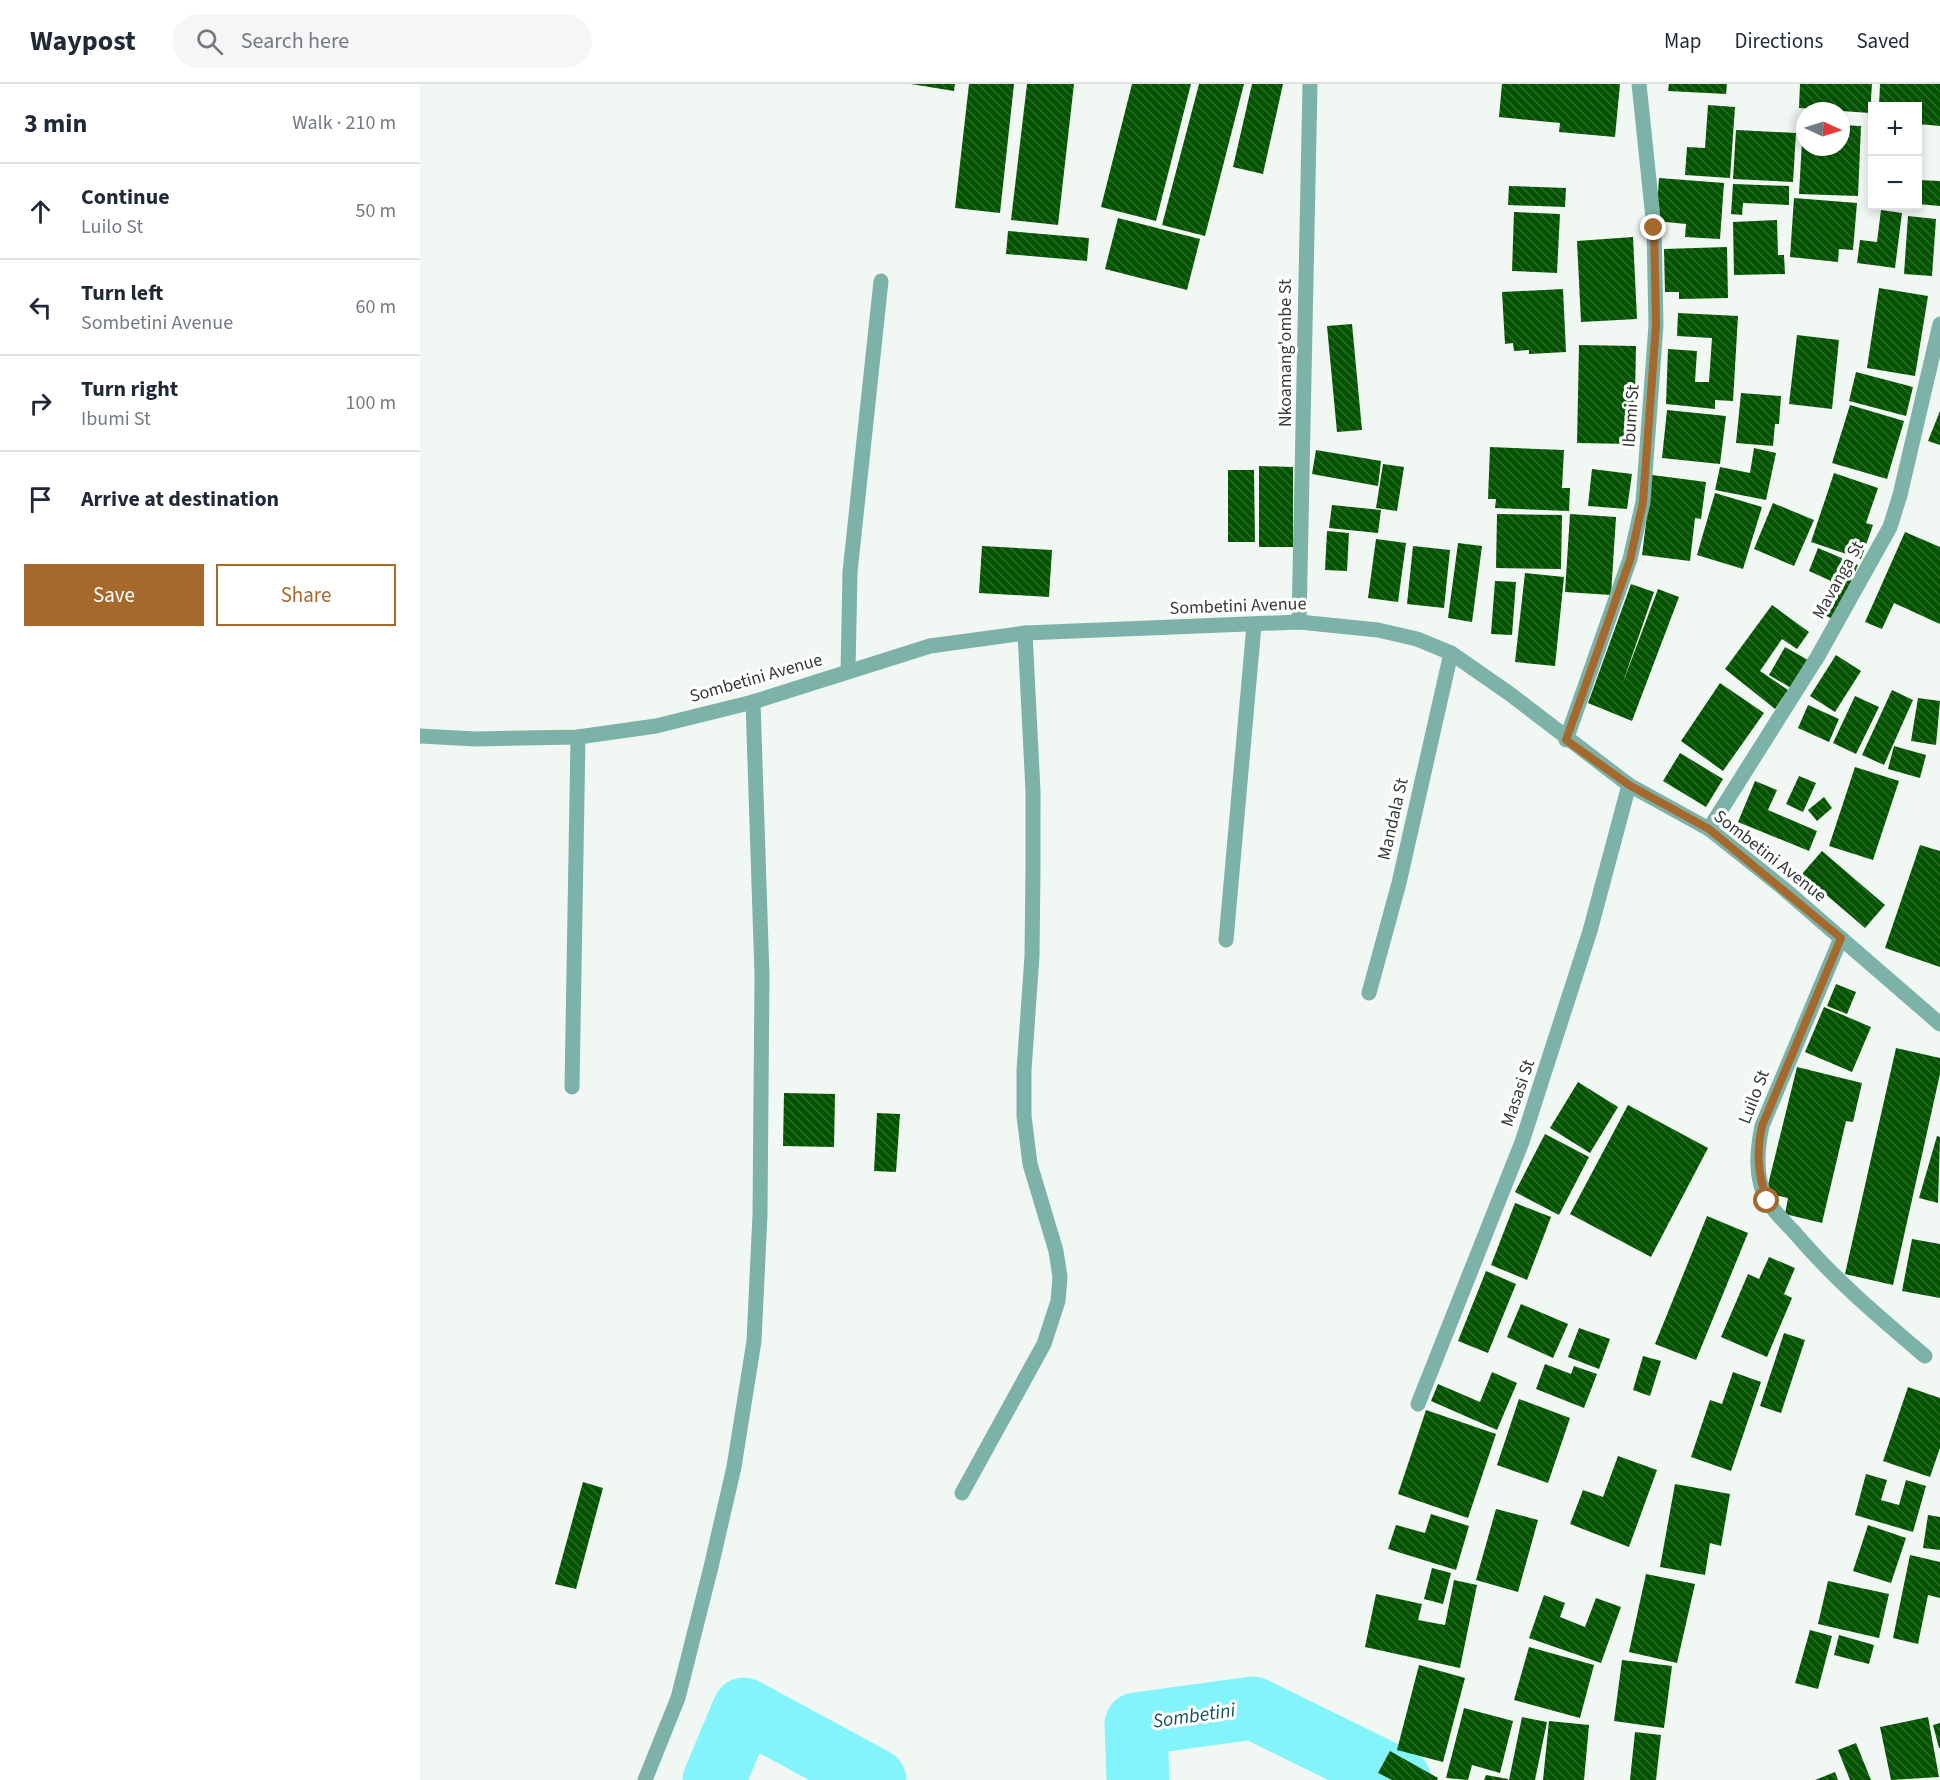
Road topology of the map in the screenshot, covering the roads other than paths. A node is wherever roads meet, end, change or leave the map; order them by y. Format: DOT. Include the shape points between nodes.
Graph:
graph roads {
  1 [pos="1310,84"];
  2 [pos="1639,84"];
  3 [pos="881,280"];
  4 [pos="1940,324"];
  5 [pos="1299,621"];
  6 [pos="1254,625"];
  7 [pos="1025,633"];
  8 [pos="1451,653"];
  9 [pos="848,671"];
  10 [pos="753,702"];
  11 [pos="420,736"];
  12 [pos="578,737"];
  13 [pos="1566,740"];
  14 [pos="1629,785"];
  15 [pos="1709,829"];
  16 [pos="1841,938"];
  17 [pos="1226,940"];
  18 [pos="1369,993"];
  19 [pos="1940,1024"];
  20 [pos="572,1087"];
  21 [pos="1925,1356"];
  22 [pos="1418,1404"];
  23 [pos="962,1493"];
  24 [pos="645,1780"];
  1 -- 5 [label="street, Nkoamang'ombe St"];
  2 -- 13 [label="street, Ibumi St" via="1654,228 1656,325 1643,502 1630,560"];
  3 -- 9 [label="street" via="850,573"];
  4 -- 15 [label="street, Mavanga St" via="1890,527 1818,656"];
  5 -- 6 [label="street, Sombetini Avenue"];
  5 -- 8 [label="street, Sombetini Avenue" via="1378,630 1417,639"];
  6 -- 7 [label="street, Sombetini Avenue"];
  6 -- 17 [label="street"];
  7 -- 9 [label="street, Sombetini Avenue" via="930,646"];
  7 -- 23 [label="street" via="1033,878 1024,1116 1030,1164 1060,1277 1058,1301 1044,1344"];
  8 -- 13 [label="street, Sombetini Avenue"];
  8 -- 18 [label="street, Mandala St" via="1399,883"];
  9 -- 10 [label="street, Sombetini Avenue"];
  10 -- 12 [label="street, Sombetini Avenue" via="656,726"];
  10 -- 24 [label="street" via="762,975 760,1215 754,1341 734,1467 687,1665 663,1743"];
  11 -- 12 [label="street, Sombetini Avenue" via="476,740"];
  12 -- 20 [label="street"];
  13 -- 14 [label="street, Sombetini Avenue"];
  14 -- 15 [label="street, Sombetini Avenue"];
  14 -- 22 [label="street, Masasi St" via="1586,942 1522,1142"];
  15 -- 16 [label="street, Sombetini Avenue"];
  16 -- 19 [label="street, Sombetini Avenue"];
  16 -- 21 [label="street, Luilo St" via="1762,1126 1756,1150 1759,1176 1767,1201 1812,1254 1859,1301"];
}
